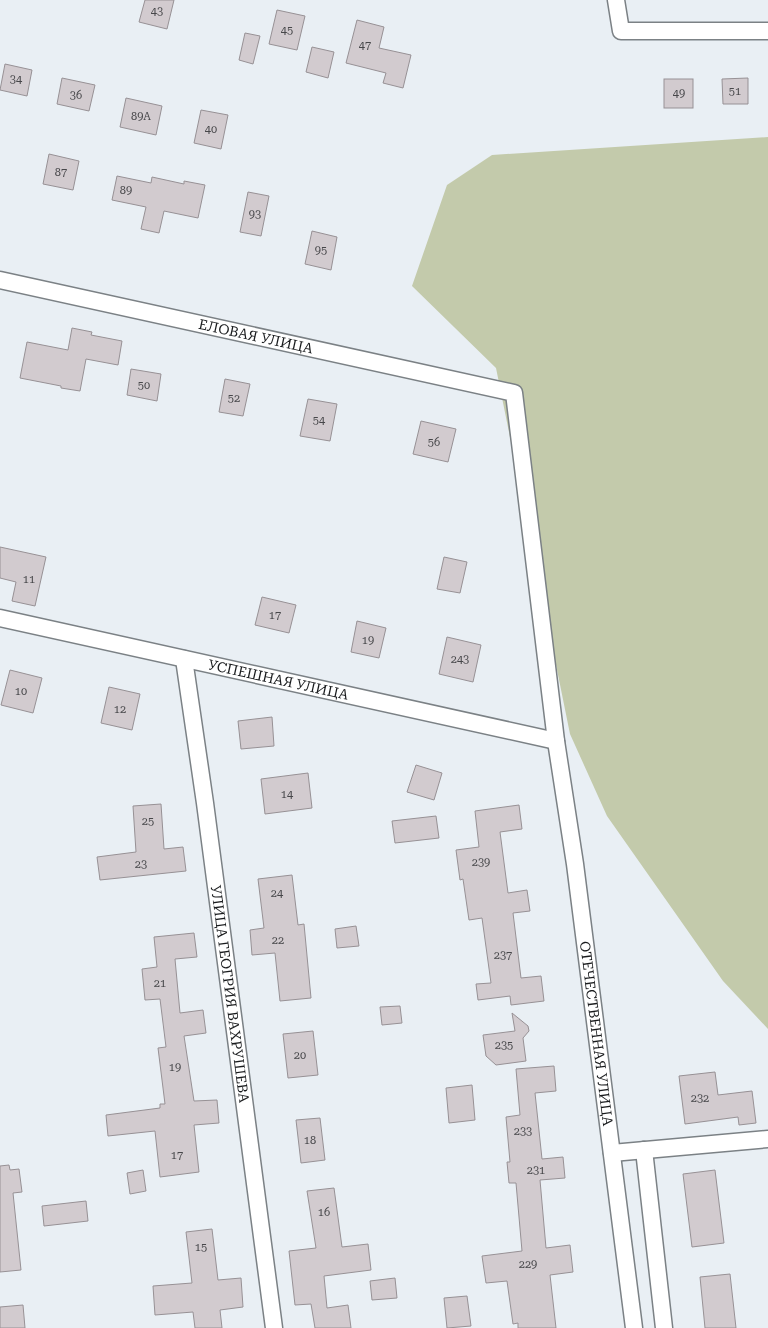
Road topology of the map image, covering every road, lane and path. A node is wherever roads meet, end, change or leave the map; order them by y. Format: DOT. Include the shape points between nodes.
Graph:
graph roads {
  1 [pos="616,0"];
  2 [pos="768,31"];
  3 [pos="0,280"];
  4 [pos="514,393"];
  5 [pos="0,618"];
  6 [pos="184,658"];
  7 [pos="556,741"];
  8 [pos="768,1139"];
  9 [pos="644,1150"];
  10 [pos="612,1152"];
  11 [pos="274,1328"];
  12 [pos="634,1328"];
  13 [pos="664,1328"];
  1 -- 2 [label="street" via="621,32"];
  3 -- 4 [label="street, ЕЛОВАЯ УЛИЦА"];
  4 -- 7 [label="street, ОТЕЧЕСТВЕННАЯ УЛИЦА"];
  5 -- 6 [label="street, УСПЕШНАЯ УЛИЦА"];
  6 -- 7 [label="street, УСПЕШНАЯ УЛИЦА"];
  6 -- 11 [label="street, УЛИЦА ГЕОГРИЯ ВАХРУШЕВА"];
  7 -- 10 [label="street, ОТЕЧЕСТВЕННАЯ УЛИЦА"];
  8 -- 9 [label="street"];
  9 -- 10 [label="street"];
  9 -- 13 [label="street"];
  10 -- 12 [label="street, ОТЕЧЕСТВЕННАЯ УЛИЦА"];
}
